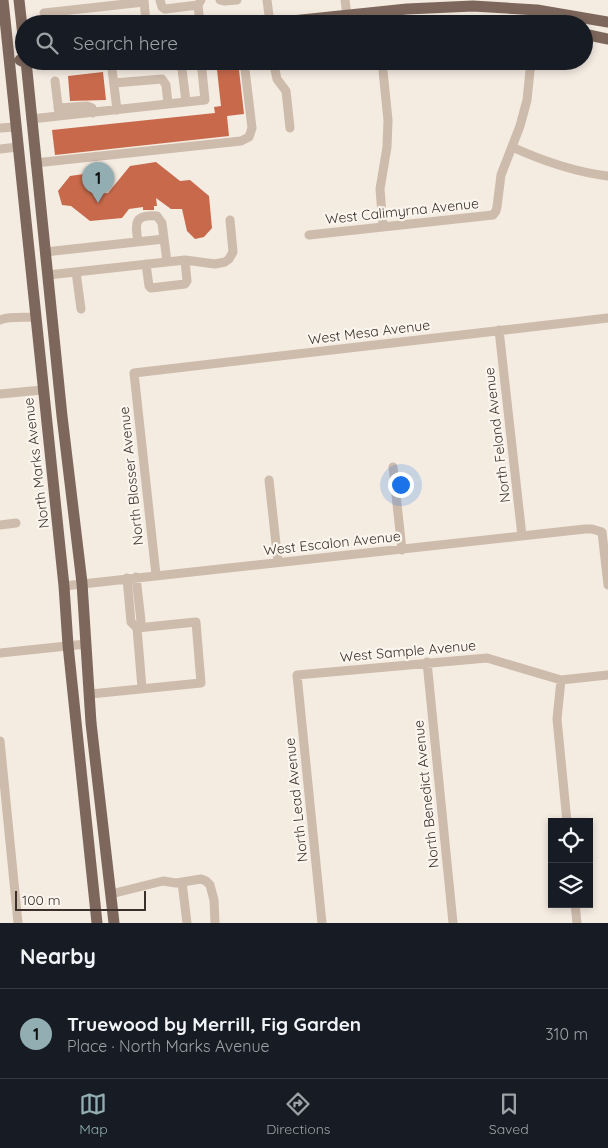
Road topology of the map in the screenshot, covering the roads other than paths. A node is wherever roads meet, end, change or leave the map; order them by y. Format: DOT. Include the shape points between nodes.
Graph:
graph roads {
  1 [pos="3,0"];
  2 [pos="19,0"];
  3 [pos="160,0"];
  4 [pos="220,0"];
  5 [pos="237,0"];
  6 [pos="267,0"];
  7 [pos="345,0"];
  8 [pos="144,1"];
  9 [pos="200,3"];
  10 [pos="473,3"];
  11 [pos="537,10"];
  12 [pos="44,13"];
  13 [pos="21,15"];
  14 [pos="145,15"];
  15 [pos="266,15"];
  16 [pos="346,15"];
  17 [pos="451,15"];
  18 [pos="536,15"];
  19 [pos="567,15"];
  20 [pos="593,19"];
  21 [pos="608,22"];
  22 [pos="593,36"];
  23 [pos="608,39"];
  24 [pos="4,57"];
  25 [pos="27,70"];
  26 [pos="112,70"];
  27 [pos="182,70"];
  28 [pos="202,70"];
  29 [pos="245,70"];
  30 [pos="276,70"];
  31 [pos="383,70"];
  32 [pos="530,70"];
  33 [pos="55,81"];
  34 [pos="114,83"];
  35 [pos="186,102"];
  36 [pos="168,104"];
  37 [pos="117,110"];
  38 [pos="59,112"];
  39 [pos="31,120"];
  40 [pos="16,126"];
  41 [pos="0,128"];
  42 [pos="290,128"];
  43 [pos="18,147"];
  44 [pos="512,147"];
  45 [pos="0,149"];
  46 [pos="35,163"];
  47 [pos="608,176"];
  48 [pos="23,191"];
  49 [pos="230,220"];
  50 [pos="382,226"];
  51 [pos="309,235"];
  52 [pos="164,239"];
  53 [pos="138,242"];
  54 [pos="45,252"];
  55 [pos="185,260"];
  56 [pos="167,262"];
  57 [pos="146,264"];
  58 [pos="76,272"];
  59 [pos="48,276"];
  60 [pos="81,309"];
  61 [pos="35,317"];
  62 [pos="608,318"];
  63 [pos="0,321"];
  64 [pos="499,330"];
  65 [pos="134,374"];
  66 [pos="42,390"];
  67 [pos="0,394"];
  68 [pos="393,467"];
  69 [pos="69,480"];
  70 [pos="269,480"];
  71 [pos="16,523"];
  72 [pos="0,525"];
  73 [pos="522,536"];
  74 [pos="402,550"];
  75 [pos="278,562"];
  76 [pos="156,576"];
  77 [pos="132,578"];
  78 [pos="82,583"];
  79 [pos="64,586"];
  80 [pos="608,586"];
  81 [pos="137,628"];
  82 [pos="86,644"];
  83 [pos="68,645"];
  84 [pos="0,653"];
  85 [pos="427,662"];
  86 [pos="297,675"];
  87 [pos="608,675"];
  88 [pos="561,680"];
  89 [pos="142,688"];
  90 [pos="90,694"];
  91 [pos="0,741"];
  92 [pos="2,771"];
  93 [pos="567,818"];
  94 [pos="182,882"];
  95 [pos="111,894"];
  96 [pos="575,908"];
  97 [pos="18,923"];
  98 [pos="97,923"];
  99 [pos="114,923"];
  100 [pos="187,923"];
  101 [pos="215,923"];
  102 [pos="322,923"];
  103 [pos="453,923"];
  104 [pos="577,923"];
  1 -- 24 [label="main road, North Marks Avenue"];
  2 -- 13 [label="main road"];
  3 -- 9 [label="street" via="165,8"];
  4 -- 5 [label="street"];
  6 -- 15 [label="street"];
  7 -- 16 [label="street"];
  8 -- 12 [label="street"];
  8 -- 14 [label="street"];
  10 -- 11 [label="main road"];
  10 -- 16 [label="main road"];
  10 -- 17 [label="main road" via="463,13"];
  11 -- 18 [label="street"];
  11 -- 19 [label="main road"];
  20 -- 21 [label="main road"];
  22 -- 23 [label="main road"];
  24 -- 40 [label="main road, North Marks Avenue"];
  25 -- 39 [label="main road"];
  26 -- 34 [label="street"];
  27 -- 35 [label="street"];
  28 -- 35 [label="street" via="205,100"];
  29 -- 46 [label="street" via="252,128 249,137 241,141"];
  30 -- 42 [label="street" via="277,79 286,91"];
  31 -- 50 [label="street" via="388,120 380,190"];
  32 -- 44 [label="street" via="527,100"];
  33 -- 38 [label="street"];
  34 -- 36 [label="street" via="162,79"];
  34 -- 37 [label="street"];
  35 -- 36 [label="street"];
  36 -- 37 [label="street"];
  37 -- 38 [label="street"];
  38 -- 39 [label="street"];
  39 -- 46 [label="main road"];
  40 -- 41 [label="street"];
  40 -- 43 [label="main road, North Marks Avenue"];
  43 -- 45 [label="street"];
  43 -- 48 [label="main road, North Marks Avenue"];
  44 -- 47 [label="street" via="565,168"];
  44 -- 50 [label="street, West Calimyrna Avenue" via="501,175 496,212 488,216"];
  46 -- 54 [label="main road"];
  48 -- 59 [label="main road" via="30,200 39,263"];
  48 -- 61 [label="main road, North Marks Avenue"];
  49 -- 55 [label="street" via="233,252 229,259 215,264"];
  50 -- 51 [label="street, West Calimyrna Avenue"];
  52 -- 53 [label="street"];
  52 -- 53 [label="street" via="160,218 143,216 136,224"];
  52 -- 56 [label="street"];
  53 -- 54 [label="street"];
  54 -- 59 [label="main road"];
  55 -- 56 [label="street"];
  55 -- 57 [label="street" via="185,284 151,288"];
  56 -- 57 [label="street"];
  57 -- 58 [label="street"];
  58 -- 59 [label="street"];
  58 -- 60 [label="street"];
  59 -- 69 [label="main road"];
  61 -- 63 [label="street" via="3,324"];
  61 -- 66 [label="main road, North Marks Avenue"];
  62 -- 64 [label="street, West Mesa Avenue"];
  64 -- 65 [label="street, West Mesa Avenue"];
  64 -- 73 [label="street, North Feland Avenue"];
  65 -- 76 [label="street, North Blosser Avenue"];
  66 -- 67 [label="street"];
  66 -- 69 [label="main road" via="51,398 58,455 63,474"];
  66 -- 79 [label="main road, North Marks Avenue"];
  68 -- 74 [label="street"];
  69 -- 78 [label="main road"];
  70 -- 75 [label="street"];
  71 -- 72 [label="street"];
  73 -- 74 [label="street, West Escalon Avenue"];
  73 -- 80 [label="street, West Escalon Avenue" via="585,529 602,532"];
  74 -- 75 [label="street, West Escalon Avenue"];
  75 -- 76 [label="street, West Escalon Avenue"];
  76 -- 77 [label="street, West Escalon Avenue"];
  77 -- 78 [label="street, West Escalon Avenue"];
  77 -- 81 [label="street" via="131,622"];
  78 -- 79 [label="street, West Escalon Avenue"];
  78 -- 82 [label="main road"];
  79 -- 83 [label="main road, North Marks Avenue"];
  81 -- 89 [label="street"];
  81 -- 89 [label="street" via="196,622 201,683"];
  82 -- 83 [label="street"];
  82 -- 90 [label="main road"];
  83 -- 84 [label="street"];
  83 -- 98 [label="main road, North Marks Avenue"];
  85 -- 86 [label="street, West Sample Avenue"];
  85 -- 88 [label="street, West Sample Avenue" via="487,658"];
  85 -- 103 [label="street, North Benedict Avenue"];
  86 -- 102 [label="street, North Lead Avenue"];
  87 -- 88 [label="street, West Sample Avenue"];
  88 -- 93 [label="street" via="557,719"];
  89 -- 90 [label="street"];
  90 -- 95 [label="main road"];
  91 -- 92 [label="street"];
  92 -- 97 [label="street"];
  94 -- 95 [label="street" via="163,881"];
  94 -- 100 [label="street"];
  94 -- 101 [label="street" via="201,879 210,885"];
  95 -- 99 [label="main road"];
  96 -- 104 [label="street"];
}
